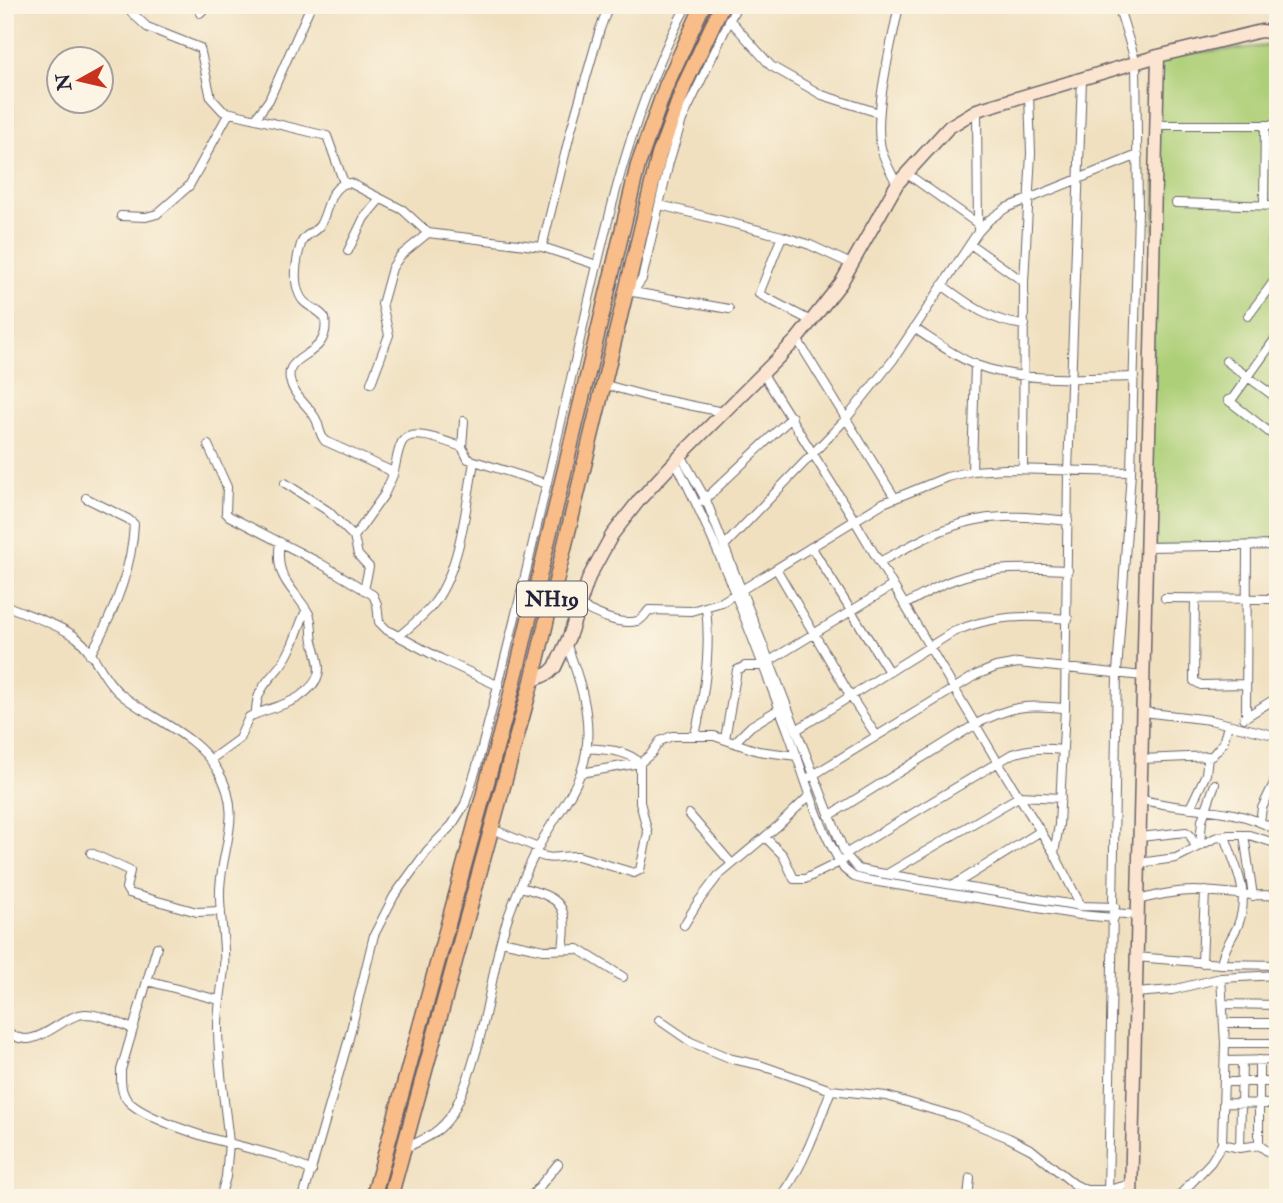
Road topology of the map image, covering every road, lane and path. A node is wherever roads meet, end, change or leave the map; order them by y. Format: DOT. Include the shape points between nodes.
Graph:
graph roads {
  1 [pos="19,5"];
  2 [pos="124,5"];
  3 [pos="208,5"];
  4 [pos="311,5"];
  5 [pos="609,5"];
  6 [pos="687,5"];
  7 [pos="702,5"];
  8 [pos="722,5"];
  9 [pos="737,5"];
  10 [pos="899,5"];
  11 [pos="1118,5"];
  12 [pos="5,6"];
  13 [pos="200,13"];
  14 [pos="729,19"];
  15 [pos="1278,33"];
  16 [pos="1158,56"];
  17 [pos="1136,63"];
  18 [pos="1082,79"];
  19 [pos="1029,95"];
  20 [pos="977,110"];
  21 [pos="229,113"];
  22 [pos="879,113"];
  23 [pos="256,119"];
  24 [pos="1157,125"];
  25 [pos="1265,125"];
  26 [pos="1278,125"];
  27 [pos="1138,155"];
  28 [pos="906,173"];
  29 [pos="1079,180"];
  30 [pos="344,183"];
  31 [pos="897,184"];
  32 [pos="1028,198"];
  33 [pos="380,199"];
  34 [pos="1176,203"];
  35 [pos="660,205"];
  36 [pos="1264,205"];
  37 [pos="1278,206"];
  38 [pos="121,216"];
  39 [pos="978,228"];
  40 [pos="428,233"];
  41 [pos="782,236"];
  42 [pos="970,244"];
  43 [pos="542,247"];
  44 [pos="348,251"];
  45 [pos="851,264"];
  46 [pos="597,265"];
  47 [pos="1278,276"];
  48 [pos="1024,282"];
  49 [pos="942,285"];
  50 [pos="628,294"];
  51 [pos="730,309"];
  52 [pos="1248,316"];
  53 [pos="811,321"];
  54 [pos="1026,325"];
  55 [pos="914,328"];
  56 [pos="1278,335"];
  57 [pos="796,339"];
  58 [pos="1226,361"];
  59 [pos="975,364"];
  60 [pos="763,374"];
  61 [pos="1024,376"];
  62 [pos="1134,377"];
  63 [pos="1248,377"];
  64 [pos="1073,378"];
  65 [pos="371,383"];
  66 [pos="602,384"];
  67 [pos="1278,399"];
  68 [pos="723,412"];
  69 [pos="792,417"];
  70 [pos="845,420"];
  71 [pos="464,421"];
  72 [pos="1278,439"];
  73 [pos="208,445"];
  74 [pos="462,447"];
  75 [pos="814,454"];
  76 [pos="678,458"];
  77 [pos="474,462"];
  78 [pos="1023,469"];
  79 [pos="972,471"];
  80 [pos="1068,472"];
  81 [pos="1131,472"];
  82 [pos="393,475"];
  83 [pos="285,483"];
  84 [pos="547,484"];
  85 [pos="86,498"];
  86 [pos="895,498"];
  87 [pos="702,502"];
  88 [pos="855,521"];
  89 [pos="1068,521"];
  90 [pos="354,537"];
  91 [pos="280,542"];
  92 [pos="725,545"];
  93 [pos="1278,545"];
  94 [pos="1247,546"];
  95 [pos="1147,547"];
  96 [pos="812,548"];
  97 [pos="879,562"];
  98 [pos="777,570"];
  99 [pos="1068,570"];
  100 [pos="892,586"];
  101 [pos="364,590"];
  102 [pos="739,593"];
  103 [pos="1165,598"];
  104 [pos="1195,598"];
  105 [pos="1246,598"];
  106 [pos="1278,599"];
  107 [pos="5,605"];
  108 [pos="904,605"];
  109 [pos="579,606"];
  110 [pos="706,608"];
  111 [pos="306,611"];
  112 [pos="850,611"];
  113 [pos="1068,619"];
  114 [pos="814,634"];
  115 [pos="399,636"];
  116 [pos="566,643"];
  117 [pos="929,647"];
  118 [pos="90,655"];
  119 [pos="771,660"];
  120 [pos="762,666"];
  121 [pos="1066,669"];
  122 [pos="889,672"];
  123 [pos="1117,673"];
  124 [pos="1143,676"];
  125 [pos="532,681"];
  126 [pos="1246,684"];
  127 [pos="499,686"];
  128 [pos="954,689"];
  129 [pos="851,696"];
  130 [pos="1277,698"];
  131 [pos="1065,708"];
  132 [pos="779,709"];
  133 [pos="1143,712"];
  134 [pos="256,714"];
  135 [pos="1246,717"];
  136 [pos="976,724"];
  137 [pos="1230,725"];
  138 [pos="798,729"];
  139 [pos="695,735"];
  140 [pos="876,735"];
  141 [pos="1278,736"];
  142 [pos="725,739"];
  143 [pos="735,742"];
  144 [pos="586,748"];
  145 [pos="1062,750"];
  146 [pos="797,756"];
  147 [pos="1208,756"];
  148 [pos="1278,758"];
  149 [pos="1141,759"];
  150 [pos="210,760"];
  151 [pos="997,761"];
  152 [pos="640,763"];
  153 [pos="581,773"];
  154 [pos="809,777"];
  155 [pos="1215,784"];
  156 [pos="810,795"];
  157 [pos="1020,796"];
  158 [pos="1061,798"];
  159 [pos="1140,799"];
  160 [pos="1190,808"];
  161 [pos="1205,808"];
  162 [pos="689,814"];
  163 [pos="829,816"];
  164 [pos="1278,820"];
  165 [pos="1260,822"];
  166 [pos="490,828"];
  167 [pos="1274,829"];
  168 [pos="1041,831"];
  169 [pos="1244,835"];
  170 [pos="1225,836"];
  171 [pos="765,837"];
  172 [pos="1140,837"];
  173 [pos="1275,843"];
  174 [pos="1198,846"];
  175 [pos="536,851"];
  176 [pos="91,853"];
  177 [pos="1054,853"];
  178 [pos="844,858"];
  179 [pos="1139,863"];
  180 [pos="732,864"];
  181 [pos="887,874"];
  182 [pos="957,884"];
  183 [pos="520,887"];
  184 [pos="1205,891"];
  185 [pos="1278,895"];
  186 [pos="1249,896"];
  187 [pos="1138,900"];
  188 [pos="1082,905"];
  189 [pos="221,911"];
  190 [pos="1114,912"];
  191 [pos="1137,915"];
  192 [pos="684,925"];
  193 [pos="501,941"];
  194 [pos="157,947"];
  195 [pos="563,949"];
  196 [pos="1136,957"];
  197 [pos="1202,963"];
  198 [pos="1221,964"];
  199 [pos="1278,965"];
  200 [pos="1278,975"];
  201 [pos="623,977"];
  202 [pos="1221,978"];
  203 [pos="147,981"];
  204 [pos="1136,993"];
  205 [pos="219,1000"];
  206 [pos="1223,1004"];
  207 [pos="1278,1005"];
  208 [pos="659,1020"];
  209 [pos="1224,1023"];
  210 [pos="1278,1023"];
  211 [pos="5,1029"];
  212 [pos="133,1029"];
  213 [pos="1278,1042"];
  214 [pos="1225,1043"];
  215 [pos="1242,1060"];
  216 [pos="1259,1060"];
  217 [pos="1278,1060"];
  218 [pos="1225,1061"];
  219 [pos="1224,1082"];
  220 [pos="1278,1082"];
  221 [pos="1242,1083"];
  222 [pos="1259,1083"];
  223 [pos="831,1090"];
  224 [pos="1278,1100"];
  225 [pos="1224,1103"];
  226 [pos="1241,1104"];
  227 [pos="1259,1104"];
  228 [pos="229,1143"];
  229 [pos="1222,1144"];
  230 [pos="1259,1145"];
  231 [pos="1240,1148"];
  232 [pos="403,1149"];
  233 [pos="1278,1159"];
  234 [pos="558,1164"];
  235 [pos="312,1171"];
  236 [pos="970,1178"];
  237 [pos="1108,1194"];
  238 [pos="1132,1194"];
  239 [pos="394,1196"];
  240 [pos="220,1198"];
  241 [pos="303,1198"];
  242 [pos="373,1198"];
  243 [pos="530,1198"];
  244 [pos="781,1198"];
  245 [pos="968,1198"];
  246 [pos="1177,1198"];
  1 -- 12 [label="street"];
  2 -- 21 [label="street" via="147,27 200,48 211,98"];
  3 -- 13 [label="street"];
  4 -- 23 [label="street"];
  5 -- 43 [label="street"];
  6 -- 46 [label="street" via="647,92"];
  7 -- 242 [label="highway, NH19" via="638,165 510,698"];
  8 -- 50 [label="highway, NH19" via="685,84 659,155"];
  9 -- 14 [label="street"];
  10 -- 22 [label="street"];
  11 -- 17 [label="street"];
  14 -- 22 [label="street" via="771,66 821,95"];
  14 -- 35 [label="street" via="682,120"];
  15 -- 16 [label="street" via="1261,32"];
  16 -- 17 [label="street"];
  16 -- 24 [label="street"];
  17 -- 18 [label="street"];
  17 -- 27 [label="street"];
  18 -- 19 [label="street"];
  18 -- 29 [label="street"];
  19 -- 20 [label="street"];
  19 -- 32 [label="street"];
  20 -- 28 [label="street" via="949,127"];
  20 -- 39 [label="street"];
  21 -- 23 [label="street"];
  21 -- 38 [label="street" via="189,186 157,214"];
  22 -- 31 [label="street" via="882,150"];
  23 -- 30 [label="street" via="327,136"];
  24 -- 25 [label="street"];
  24 -- 95 [label="street"];
  25 -- 26 [label="street"];
  25 -- 36 [label="street"];
  27 -- 29 [label="street"];
  27 -- 62 [label="street"];
  28 -- 31 [label="street"];
  28 -- 39 [label="street"];
  29 -- 32 [label="street"];
  29 -- 64 [label="street"];
  30 -- 33 [label="street"];
  30 -- 82 [label="street" via="332,194 321,224 301,243 296,285 304,304 322,314 326,325 324,340 290,368 290,381 314,415 325,441"];
  31 -- 45 [label="street"];
  32 -- 39 [label="street"];
  32 -- 48 [label="street"];
  33 -- 40 [label="street" via="408,214"];
  33 -- 44 [label="street"];
  34 -- 36 [label="street"];
  35 -- 41 [label="street"];
  35 -- 50 [label="street" via="645,270"];
  36 -- 37 [label="street"];
  39 -- 42 [label="street"];
  40 -- 43 [label="street"];
  40 -- 65 [label="street" via="392,268 382,304 389,335"];
  41 -- 45 [label="street"];
  41 -- 53 [label="street" via="759,294"];
  42 -- 48 [label="street"];
  42 -- 49 [label="street"];
  43 -- 46 [label="street"];
  45 -- 53 [label="street"];
  46 -- 84 [label="street"];
  47 -- 52 [label="street"];
  48 -- 54 [label="street"];
  49 -- 54 [label="street" via="987,316"];
  49 -- 55 [label="street"];
  50 -- 51 [label="street"];
  50 -- 66 [label="highway, NH19"];
  53 -- 57 [label="street"];
  54 -- 61 [label="street"];
  55 -- 59 [label="street"];
  55 -- 70 [label="street"];
  56 -- 63 [label="street"];
  57 -- 60 [label="street"];
  57 -- 70 [label="street"];
  58 -- 63 [label="street"];
  59 -- 61 [label="street"];
  59 -- 79 [label="street"];
  60 -- 68 [label="street"];
  60 -- 69 [label="street"];
  61 -- 64 [label="street"];
  61 -- 78 [label="street"];
  62 -- 64 [label="street"];
  62 -- 81 [label="street"];
  63 -- 67 [label="street"];
  63 -- 72 [label="street" via="1228,400"];
  64 -- 80 [label="street"];
  66 -- 68 [label="street"];
  66 -- 125 [label="highway, NH19"];
  68 -- 76 [label="street"];
  69 -- 75 [label="street"];
  69 -- 87 [label="street"];
  70 -- 75 [label="street"];
  70 -- 86 [label="street"];
  71 -- 74 [label="street"];
  73 -- 91 [label="street" via="226,487 226,513"];
  74 -- 77 [label="street"];
  74 -- 82 [label="street" via="410,435 401,443"];
  75 -- 88 [label="street"];
  75 -- 92 [label="street"];
  76 -- 87 [label="street"];
  76 -- 109 [label="street" via="612,535"];
  77 -- 84 [label="street"];
  77 -- 115 [label="street" via="446,583 435,602"];
  78 -- 79 [label="street"];
  78 -- 80 [label="street"];
  79 -- 86 [label="street"];
  80 -- 81 [label="street"];
  80 -- 89 [label="street"];
  81 -- 123 [label="street"];
  82 -- 90 [label="street"];
  83 -- 90 [label="street" via="328,510"];
  84 -- 127 [label="street"];
  85 -- 118 [label="street" via="134,524 121,591"];
  86 -- 88 [label="street"];
  87 -- 92 [label="street"];
  87 -- 102 [label="street"];
  88 -- 96 [label="street"];
  88 -- 97 [label="street"];
  89 -- 97 [label="street" via="1001,516 965,522"];
  89 -- 99 [label="street"];
  90 -- 101 [label="street" via="358,555 369,568"];
  91 -- 101 [label="street"];
  91 -- 111 [label="street" via="282,577"];
  92 -- 102 [label="street"];
  93 -- 94 [label="street"];
  94 -- 95 [label="street"];
  94 -- 105 [label="street"];
  95 -- 124 [label="street"];
  96 -- 98 [label="street"];
  96 -- 112 [label="street"];
  97 -- 100 [label="street"];
  98 -- 102 [label="street"];
  98 -- 114 [label="street"];
  99 -- 108 [label="street" via="977,572"];
  99 -- 113 [label="street"];
  100 -- 108 [label="street"];
  100 -- 112 [label="street"];
  101 -- 115 [label="street" via="376,598 379,622"];
  102 -- 110 [label="street"];
  102 -- 119 [label="street"];
  102 -- 120 [label="street"];
  103 -- 104 [label="street"];
  104 -- 105 [label="street"];
  104 -- 126 [label="street" via="1194,681 1201,685"];
  105 -- 106 [label="street"];
  105 -- 126 [label="street"];
  107 -- 118 [label="street" via="77,638"];
  108 -- 117 [label="street"];
  109 -- 110 [label="street" via="632,622 649,610"];
  109 -- 116 [label="street"];
  110 -- 139 [label="street" via="707,673"];
  111 -- 134 [label="street" via="288,655 257,696"];
  111 -- 134 [label="street" via="319,673 297,698"];
  112 -- 114 [label="street"];
  112 -- 122 [label="street"];
  113 -- 117 [label="street" via="1004,617 975,623"];
  113 -- 121 [label="street"];
  114 -- 119 [label="street"];
  114 -- 129 [label="street"];
  115 -- 127 [label="street"];
  116 -- 125 [label="street" via="555,667"];
  116 -- 144 [label="street" via="584,704"];
  117 -- 122 [label="street"];
  117 -- 128 [label="street"];
  118 -- 150 [label="street" via="124,697 185,736"];
  119 -- 138 [label="street"];
  120 -- 132 [label="street"];
  120 -- 142 [label="street" via="737,670"];
  121 -- 123 [label="street"];
  121 -- 128 [label="street" via="1018,663 976,675"];
  121 -- 131 [label="street"];
  122 -- 129 [label="street"];
  123 -- 124 [label="street"];
  123 -- 190 [label="street"];
  124 -- 133 [label="street"];
  125 -- 166 [label="highway, NH19"];
  126 -- 135 [label="street"];
  127 -- 235 [label="street" via="465,804 394,896 374,935"];
  128 -- 136 [label="street"];
  128 -- 140 [label="street"];
  129 -- 138 [label="street"];
  129 -- 140 [label="street"];
  130 -- 135 [label="street"];
  131 -- 136 [label="street" via="1021,706"];
  131 -- 145 [label="street"];
  132 -- 143 [label="street"];
  132 -- 146 [label="street"];
  133 -- 137 [label="street"];
  133 -- 149 [label="street"];
  134 -- 150 [label="street" via="249,717 239,739"];
  135 -- 137 [label="street"];
  136 -- 151 [label="street"];
  136 -- 163 [label="street"];
  137 -- 141 [label="street"];
  137 -- 147 [label="street" via="1218,751"];
  138 -- 154 [label="street"];
  139 -- 142 [label="street"];
  139 -- 152 [label="street" via="665,738"];
  140 -- 154 [label="street"];
  142 -- 143 [label="street"];
  143 -- 146 [label="street" via="758,751"];
  144 -- 152 [label="street" via="617,751"];
  144 -- 153 [label="street"];
  145 -- 151 [label="street" via="1026,749"];
  145 -- 158 [label="street"];
  146 -- 154 [label="street"];
  147 -- 149 [label="street"];
  147 -- 160 [label="street" via="1206,774"];
  148 -- 165 [label="street"];
  149 -- 159 [label="street"];
  150 -- 189 [label="street" via="232,805 221,876"];
  151 -- 157 [label="street"];
  151 -- 178 [label="street"];
  152 -- 153 [label="street"];
  152 -- 175 [label="street" via="639,802 649,833 638,873 578,856 549,859"];
  153 -- 175 [label="street"];
  154 -- 156 [label="street"];
  154 -- 163 [label="street"];
  155 -- 161 [label="street"];
  156 -- 171 [label="street"];
  156 -- 178 [label="street"];
  157 -- 158 [label="street"];
  157 -- 168 [label="street"];
  157 -- 181 [label="street"];
  158 -- 177 [label="street"];
  159 -- 160 [label="street"];
  159 -- 172 [label="street"];
  160 -- 161 [label="street"];
  161 -- 165 [label="street"];
  161 -- 174 [label="street"];
  162 -- 180 [label="street"];
  163 -- 178 [label="street"];
  164 -- 167 [label="street"];
  165 -- 167 [label="street"];
  166 -- 175 [label="street"];
  166 -- 232 [label="highway, NH19"];
  167 -- 173 [label="street"];
  168 -- 177 [label="street"];
  168 -- 182 [label="street"];
  169 -- 170 [label="street"];
  169 -- 173 [label="street"];
  169 -- 186 [label="street"];
  170 -- 174 [label="street"];
  170 -- 186 [label="street"];
  171 -- 178 [label="street" via="783,855 794,879 805,879"];
  171 -- 180 [label="street"];
  172 -- 174 [label="street" via="1186,832"];
  172 -- 179 [label="street"];
  174 -- 179 [label="street" via="1176,858"];
  175 -- 183 [label="street"];
  176 -- 189 [label="street" via="130,871 129,893 197,912"];
  177 -- 188 [label="street"];
  178 -- 181 [label="street" via="858,869"];
  178 -- 190 [label="street" via="854,877 866,880 1080,915"];
  179 -- 187 [label="street"];
  180 -- 192 [label="street" via="707,888"];
  181 -- 182 [label="street"];
  182 -- 188 [label="street"];
  183 -- 193 [label="street"];
  183 -- 195 [label="street" via="557,900 565,920"];
  184 -- 186 [label="street"];
  184 -- 187 [label="street"];
  184 -- 197 [label="street"];
  185 -- 186 [label="street"];
  186 -- 198 [label="street"];
  187 -- 191 [label="street"];
  188 -- 190 [label="street"];
  189 -- 205 [label="street" via="224,969"];
  190 -- 191 [label="street"];
  190 -- 237 [label="street"];
  191 -- 196 [label="street"];
  193 -- 195 [label="street"];
  193 -- 232 [label="street" via="475,1054 452,1114 426,1139"];
  194 -- 203 [label="street"];
  195 -- 201 [label="street" via="586,952"];
  196 -- 197 [label="street"];
  196 -- 204 [label="street"];
  197 -- 198 [label="street"];
  198 -- 199 [label="street"];
  200 -- 202 [label="street"];
  202 -- 204 [label="street"];
  202 -- 206 [label="street"];
  203 -- 205 [label="street"];
  203 -- 212 [label="street"];
  204 -- 238 [label="street"];
  205 -- 228 [label="street" via="220,1066"];
  206 -- 207 [label="street"];
  206 -- 209 [label="street"];
  208 -- 223 [label="street" via="716,1053"];
  209 -- 210 [label="street"];
  209 -- 214 [label="street"];
  211 -- 212 [label="street" via="26,1039 83,1014"];
  212 -- 228 [label="street" via="121,1070 127,1100 192,1133"];
  213 -- 214 [label="street"];
  214 -- 218 [label="street"];
  215 -- 216 [label="street"];
  215 -- 218 [label="street"];
  215 -- 221 [label="street"];
  216 -- 217 [label="street"];
  216 -- 222 [label="street"];
  218 -- 219 [label="street"];
  219 -- 221 [label="street"];
  219 -- 225 [label="street"];
  220 -- 222 [label="street"];
  221 -- 222 [label="street"];
  221 -- 226 [label="street"];
  222 -- 227 [label="street"];
  223 -- 237 [label="street" via="886,1096 958,1117 1032,1150 1074,1184"];
  223 -- 244 [label="street" via="810,1146"];
  224 -- 227 [label="street"];
  225 -- 226 [label="street"];
  225 -- 229 [label="street"];
  226 -- 227 [label="street"];
  226 -- 231 [label="street"];
  227 -- 230 [label="street"];
  228 -- 235 [label="street"];
  228 -- 240 [label="street"];
  229 -- 231 [label="street"];
  229 -- 246 [label="street"];
  230 -- 231 [label="street"];
  230 -- 233 [label="street"];
  232 -- 239 [label="highway, NH19"];
  234 -- 243 [label="street"];
  235 -- 241 [label="street"];
  236 -- 245 [label="street"];
  237 -- 238 [label="street"];
}
